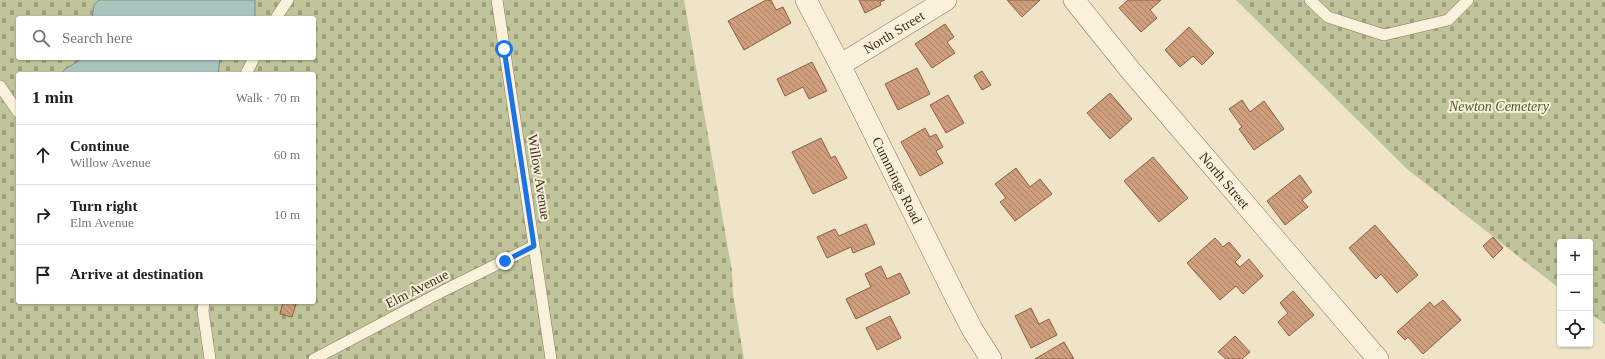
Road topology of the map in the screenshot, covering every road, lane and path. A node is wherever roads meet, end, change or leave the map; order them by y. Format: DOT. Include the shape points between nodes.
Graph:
graph roads {
  1 [pos="288,0"];
  2 [pos="497,0"];
  3 [pos="806,0"];
  4 [pos="946,0"];
  5 [pos="1074,0"];
  6 [pos="1310,0"];
  7 [pos="1468,0"];
  8 [pos="277,16"];
  9 [pos="253,60"];
  10 [pos="840,65"];
  11 [pos="247,72"];
  12 [pos="0,86"];
  13 [pos="16,109"];
  14 [pos="534,246"];
  15 [pos="204,306"];
  16 [pos="210,359"];
  17 [pos="314,359"];
  18 [pos="551,359"];
  19 [pos="991,359"];
  20 [pos="1378,359"];
  1 -- 8 [label="lane"];
  2 -- 14 [label="lane, Willow Avenue"];
  3 -- 10 [label="street, Cummings Road"];
  4 -- 10 [label="street, North Street"];
  5 -- 20 [label="street, North Street" via="1131,72"];
  6 -- 7 [label="lane" via="1328,17 1384,35 1448,20"];
  9 -- 11 [label="lane"];
  10 -- 19 [label="street, Cummings Road" via="959,303"];
  12 -- 13 [label="lane"];
  14 -- 17 [label="lane, Elm Avenue"];
  14 -- 18 [label="lane, Willow Avenue"];
  15 -- 16 [label="lane"];
}
